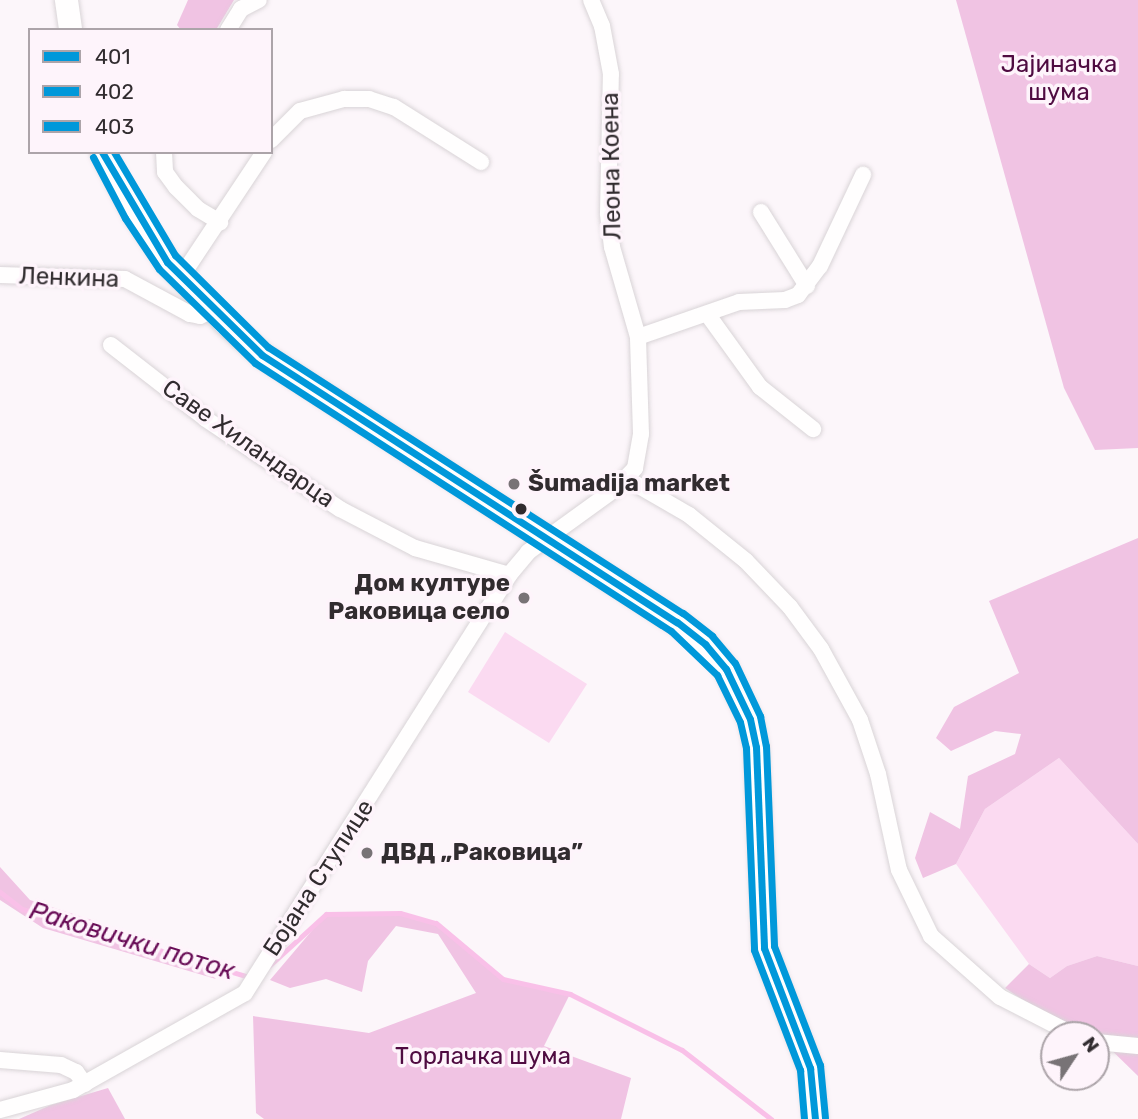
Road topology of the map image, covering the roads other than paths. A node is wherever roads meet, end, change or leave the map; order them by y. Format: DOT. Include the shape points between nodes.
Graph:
graph roads {
  1 [pos="66,0"];
  2 [pos="259,0"];
  3 [pos="591,0"];
  4 [pos="70,28"];
  5 [pos="229,28"];
  6 [pos="273,138"];
  7 [pos="103,154"];
  8 [pos="164,154"];
  9 [pos="263,154"];
  10 [pos="481,162"];
  11 [pos="863,175"];
  12 [pos="761,212"];
  13 [pos="220,222"];
  14 [pos="0,275"];
  15 [pos="181,277"];
  16 [pos="807,286"];
  17 [pos="212,310"];
  18 [pos="708,315"];
  19 [pos="638,337"];
  20 [pos="111,345"];
  21 [pos="813,429"];
  22 [pos="627,479"];
  23 [pos="546,538"];
  24 [pos="509,575"];
  25 [pos="1040,1021"];
  26 [pos="1110,1043"];
  27 [pos="1138,1046"];
  28 [pos="0,1060"];
  29 [pos="85,1084"];
  30 [pos="0,1110"];
  31 [pos="815,1119"];
  1 -- 4 [label="main road"];
  2 -- 5 [label="street" via="241,9"];
  3 -- 19 [label="street, Леона Коена" via="602,26 611,74 608,213 612,247"];
  6 -- 10 [label="street" via="300,111 344,99 369,99 394,107"];
  7 -- 15 [label="main road" via="134,213"];
  8 -- 13 [label="street" via="165,172 176,187 198,209"];
  9 -- 13 [label="street"];
  11 -- 16 [label="street"];
  12 -- 16 [label="street"];
  13 -- 15 [label="street"];
  14 -- 17 [label="street, Ленкина" via="125,279 190,314"];
  15 -- 17 [label="main road"];
  16 -- 18 [label="street" via="792,299 739,302"];
  17 -- 23 [label="main road" via="295,378"];
  18 -- 19 [label="street"];
  18 -- 21 [label="street" via="760,387"];
  19 -- 22 [label="street, Леона Коена" via="641,435 637,462"];
  20 -- 24 [label="street, Саве Хиландарца" via="300,486 415,548"];
  22 -- 23 [label="street"];
  22 -- 25 [label="street" via="689,514 739,554 784,599 821,649 860,720 904,884 931,936 1000,997"];
  23 -- 24 [label="street, Бојана Ступице"];
  23 -- 31 [label="main road" via="692,632 738,688 756,747 760,929 772,975 810,1068"];
  24 -- 29 [label="street, Бојана Ступице" via="247,989 230,1004"];
  26 -- 27 [label="street"];
  28 -- 29 [label="street" via="61,1065 76,1072"];
  29 -- 30 [label="street, Бојана Ступице"];
}
